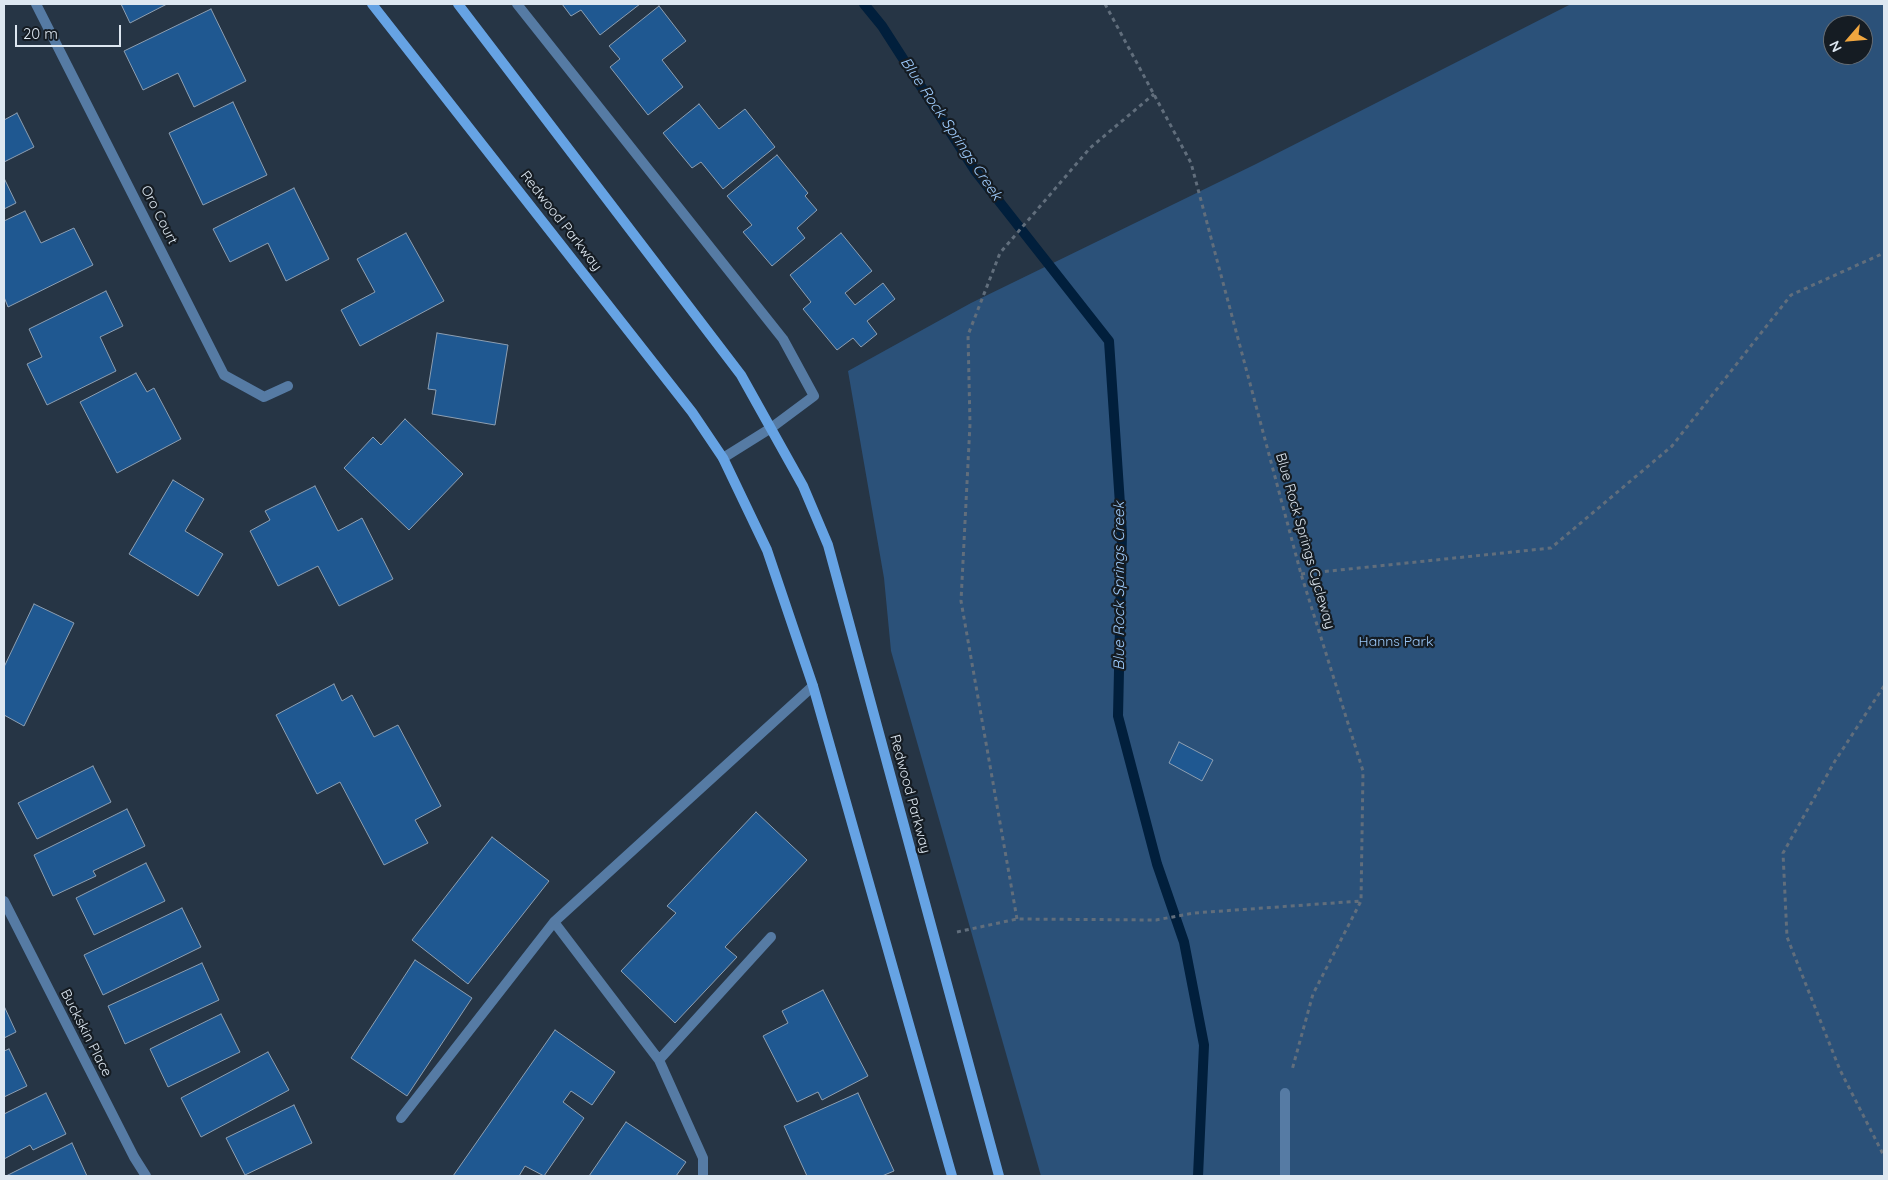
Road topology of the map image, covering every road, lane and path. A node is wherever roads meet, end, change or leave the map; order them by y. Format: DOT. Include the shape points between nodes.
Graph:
graph roads {
  1 [pos="36,4"];
  2 [pos="372,4"];
  3 [pos="458,4"];
  4 [pos="517,4"];
  5 [pos="1105,4"];
  6 [pos="1154,94"];
  7 [pos="1884,253"];
  8 [pos="288,386"];
  9 [pos="771,428"];
  10 [pos="723,458"];
  11 [pos="1301,574"];
  12 [pos="813,686"];
  13 [pos="1884,686"];
  14 [pos="4,901"];
  15 [pos="1361,901"];
  16 [pos="1017,919"];
  17 [pos="554,922"];
  18 [pos="771,937"];
  19 [pos="935,937"];
  20 [pos="659,1060"];
  21 [pos="1285,1093"];
  22 [pos="400,1118"];
  23 [pos="1884,1156"];
  24 [pos="146,1176"];
  25 [pos="703,1176"];
  26 [pos="952,1176"];
  27 [pos="1000,1176"];
  28 [pos="1286,1176"];
  1 -- 8 [label="street, Oro Court" via="224,375 264,397"];
  2 -- 10 [label="main road, Redwood Parkway" via="692,412"];
  3 -- 9 [label="main road, Redwood Parkway" via="741,375"];
  4 -- 9 [label="street" via="783,339 814,396"];
  5 -- 6 [label="path, Blue Rock Springs Cycleway"];
  6 -- 11 [label="path, Blue Rock Springs Cycleway" via="1191,164"];
  6 -- 16 [label="path" via="1090,148 1000,253 968,335 970,424 961,602"];
  7 -- 11 [label="path" via="1791,295 1672,446 1551,548"];
  9 -- 10 [label="street"];
  9 -- 19 [label="main road, Redwood Parkway" via="803,486 828,545"];
  10 -- 12 [label="main road, Redwood Parkway" via="767,550"];
  11 -- 15 [label="path, Blue Rock Springs Cycleway" via="1363,771"];
  12 -- 17 [label="street"];
  12 -- 26 [label="main road, Redwood Parkway"];
  13 -- 23 [label="path" via="1835,761 1783,852 1787,937 1840,1070"];
  14 -- 24 [label="street, Buckskin Place"];
  15 -- 16 [label="path" via="1156,920"];
  15 -- 21 [label="path, Blue Rock Springs Cycleway" via="1313,994"];
  16 -- 19 [label="path"];
  17 -- 20 [label="street"];
  17 -- 22 [label="street"];
  18 -- 20 [label="street"];
  19 -- 27 [label="main road, Redwood Parkway"];
  20 -- 25 [label="street" via="703,1158"];
  21 -- 28 [label="street"];
}
